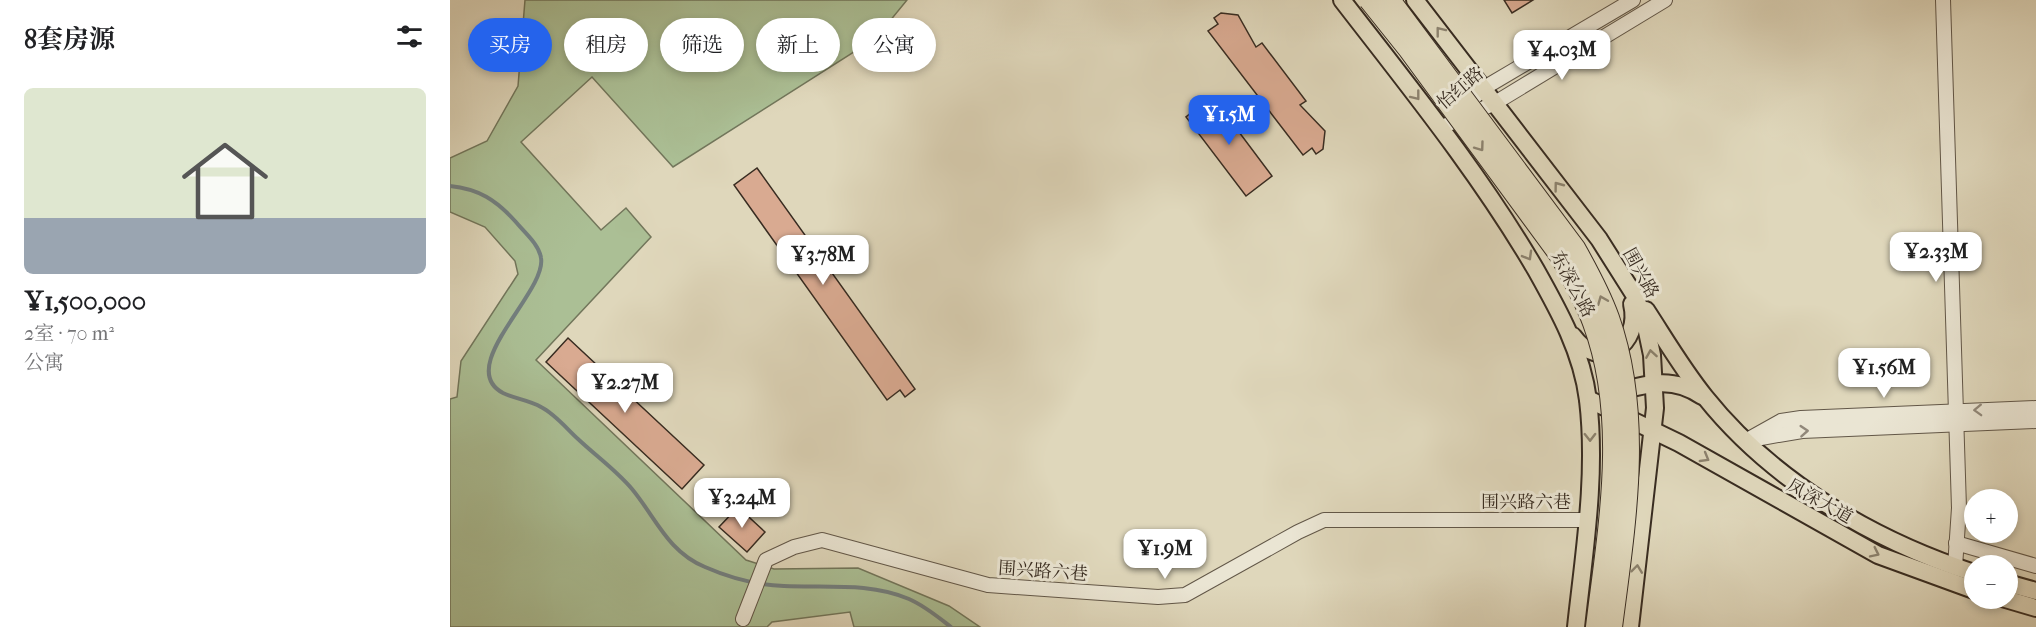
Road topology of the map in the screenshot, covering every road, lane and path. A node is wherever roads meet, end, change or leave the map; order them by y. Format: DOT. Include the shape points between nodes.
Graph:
graph roads {
  1 [pos="1342,0"];
  2 [pos="1369,0"];
  3 [pos="1390,0"];
  4 [pos="1415,0"];
  5 [pos="1633,0"];
  6 [pos="1665,0"];
  7 [pos="1943,0"];
  8 [pos="1484,88"];
  9 [pos="1495,103"];
  10 [pos="1440,128"];
  11 [pos="1618,270"];
  12 [pos="1569,331"];
  13 [pos="1654,382"];
  14 [pos="1706,398"];
  15 [pos="1588,399"];
  16 [pos="2036,408"];
  17 [pos="1956,418"];
  18 [pos="2036,421"];
  19 [pos="1653,431"];
  20 [pos="1747,440"];
  21 [pos="1587,520"];
  22 [pos="1956,543"];
  23 [pos="2036,566"];
  24 [pos="1955,567"];
  25 [pos="1964,570"];
  26 [pos="1964,586"];
  27 [pos="2018,586"];
  28 [pos="2036,591"];
  29 [pos="2018,603"];
  30 [pos="2036,608"];
  31 [pos="745,613"];
  32 [pos="1576,627"];
  33 [pos="1596,627"];
  34 [pos="1612,627"];
  35 [pos="1630,627"];
  1 -- 10 [label="main road, one-way"];
  2 -- 33 [label="highway, 东深公路, one-way, bridge" via="1561,257 1594,325 1609,387 1612,426 1609,514"];
  34 -- 3 [label="highway, 东深公路, one-way, bridge" via="1626,516 1629,426 1626,385 1610,319 1575,248"];
  8 -- 4 [label="main road, 围兴路, one-way"];
  5 -- 8 [label="street, 怡红路"];
  6 -- 9 [label="street, 怡红路"];
  7 -- 17 [label="street"];
  8 -- 9 [label="main road, 围兴路"];
  8 -- 10 [label="street, 怡红路"];
  9 -- 10 [label="street, 怡红路"];
  11 -- 9 [label="main road, 围兴路, one-way" via="1599,239"];
  10 -- 12 [label="main road, one-way" via="1507,220"];
  11 -- 12 [label="main road" via="1633,305 1633,330 1628,340 1619,348 1596,353 1585,348"];
  13 -- 11 [label="main road, 围兴路, one-way" via="1645,322 1635,296"];
  11 -- 14 [label="main road"];
  12 -- 15 [label="main road"];
  13 -- 14 [label="main road" via="1681,384"];
  13 -- 15 [label="main road"];
  13 -- 19 [label="main road, 围兴路"];
  14 -- 20 [label="main road, 凤深大道"];
  15 -- 19 [label="main road, 凤深大道"];
  15 -- 21 [label="main road, one-way"];
  16 -- 17 [label="street, one-way"];
  17 -- 18 [label="street"];
  17 -- 20 [label="street" via="1802,431"];
  17 -- 22 [label="street"];
  19 -- 26 [label="main road, 凤深大道, one-way" via="1878,555"];
  35 -- 19 [label="main road, 围兴路, one-way"];
  20 -- 24 [label="main road, 凤深大道" via="1819,499 1866,527"];
  21 -- 31 [label="street, 围兴路六巷" via="1324,520 1185,595 1158,597 988,585 822,540 765,560"];
  21 -- 32 [label="main road"];
  22 -- 23 [label="street"];
  22 -- 24 [label="street"];
  24 -- 25 [label="main road, 凤深大道"];
  27 -- 28 [label="main road"];
  29 -- 30 [label="main road"];
}
